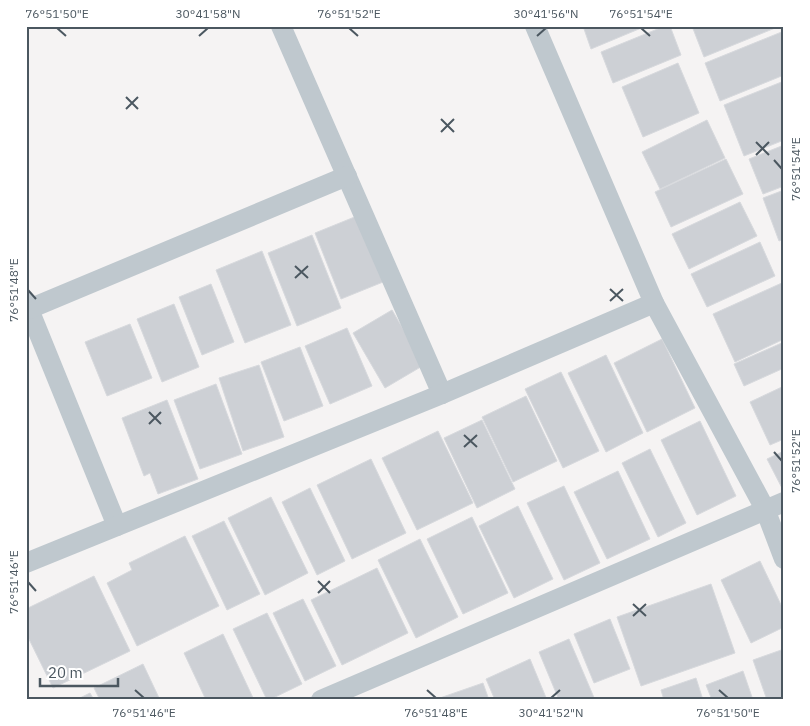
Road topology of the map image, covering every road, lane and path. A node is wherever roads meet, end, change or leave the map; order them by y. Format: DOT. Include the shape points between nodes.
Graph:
graph roads {
  1 [pos="281,26"];
  2 [pos="535,26"];
  3 [pos="347,176"];
  4 [pos="654,303"];
  5 [pos="28,306"];
  6 [pos="442,394"];
  7 [pos="784,502"];
  8 [pos="765,510"];
  9 [pos="117,526"];
  10 [pos="784,559"];
  11 [pos="26,563"];
  12 [pos="322,700"];
  1 -- 3 [label="street"];
  2 -- 4 [label="street"];
  3 -- 5 [label="street"];
  3 -- 6 [label="street"];
  4 -- 6 [label="street"];
  4 -- 8 [label="street"];
  5 -- 9 [label="street"];
  6 -- 9 [label="street"];
  7 -- 8 [label="street"];
  8 -- 10 [label="street"];
  8 -- 12 [label="street"];
  9 -- 11 [label="street"];
}
